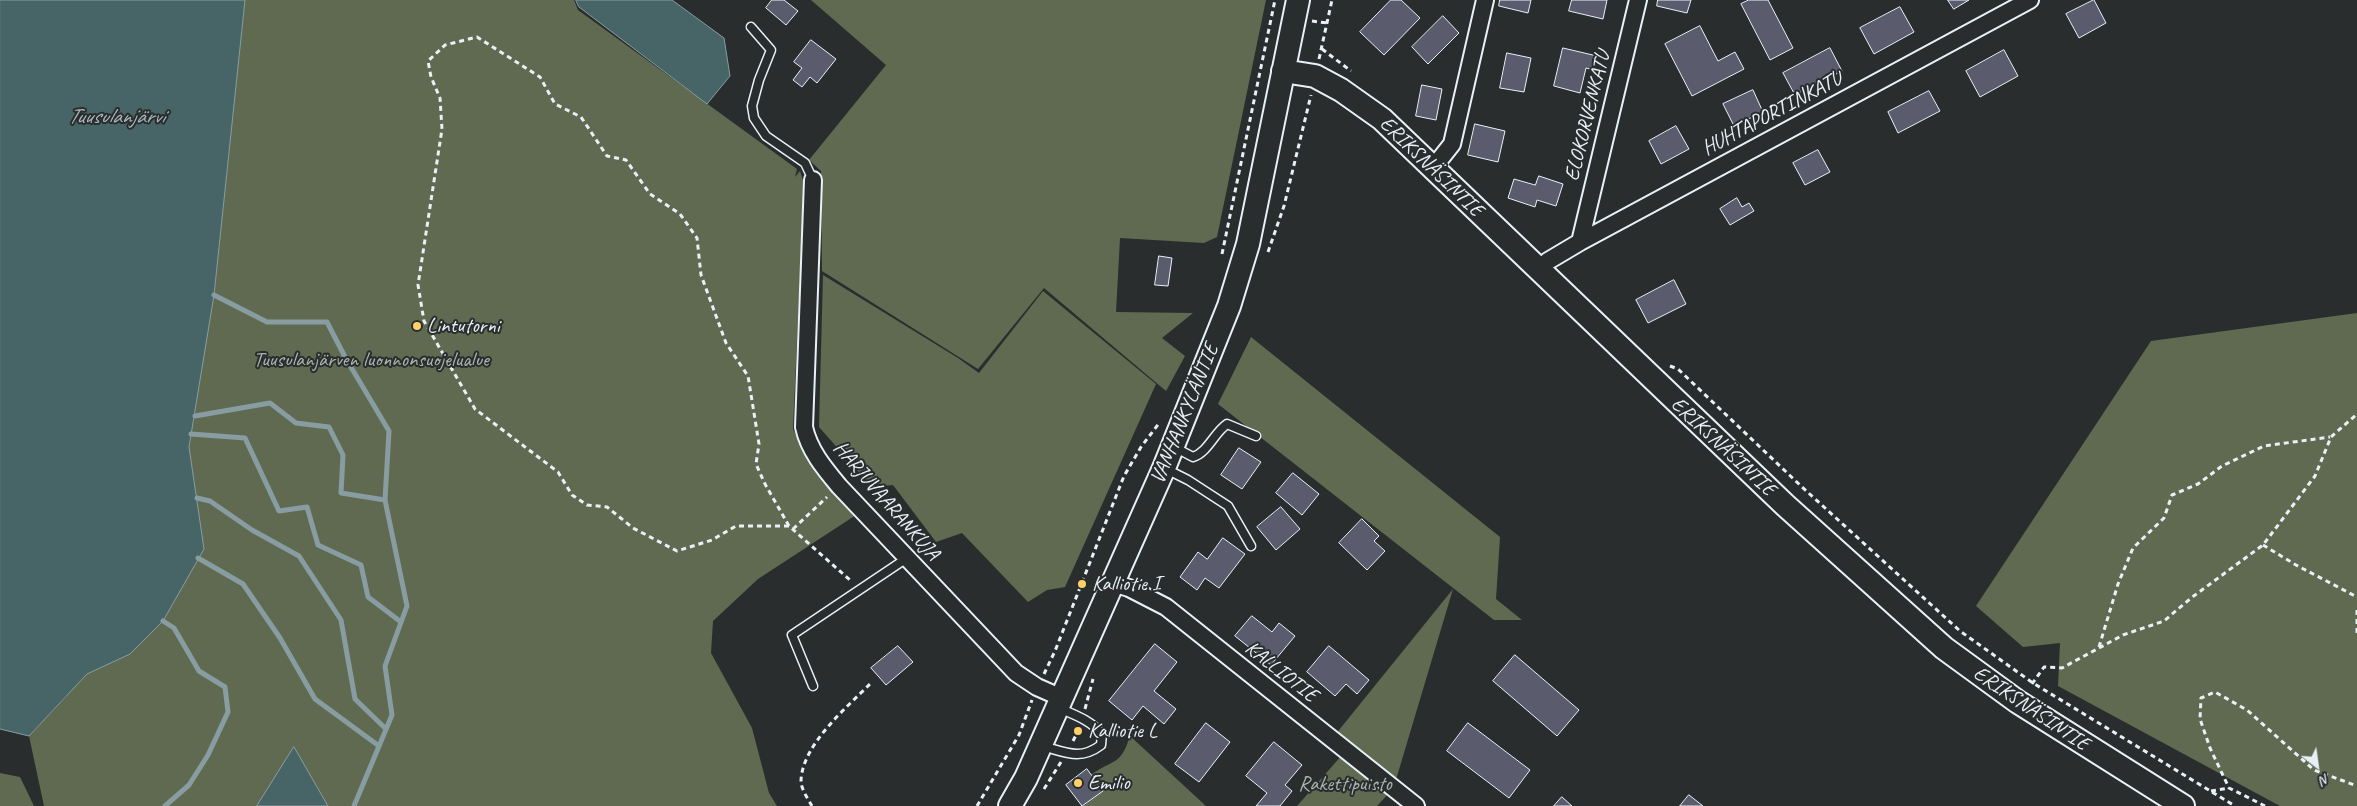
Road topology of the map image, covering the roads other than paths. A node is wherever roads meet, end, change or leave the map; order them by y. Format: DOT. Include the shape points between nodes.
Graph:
graph roads {
  1 [pos="1298,0"];
  2 [pos="1485,0"];
  3 [pos="1638,0"];
  4 [pos="2021,2"];
  5 [pos="751,27"];
  6 [pos="1283,71"];
  7 [pos="1433,168"];
  8 [pos="813,180"];
  9 [pos="1580,242"];
  10 [pos="1539,270"];
  11 [pos="1256,436"];
  12 [pos="1172,446"];
  13 [pos="1164,468"];
  14 [pos="1251,546"];
  15 [pos="907,558"];
  16 [pos="1113,583"];
  17 [pos="813,686"];
  18 [pos="1060,702"];
  19 [pos="1040,746"];
  20 [pos="1010,806"];
  21 [pos="1416,806"];
  22 [pos="2183,806"];
  1 -- 6 [label="street, VANHANKYLÄNTIE"];
  2 -- 7 [label="street" via="1452,144"];
  3 -- 9 [label="street, ELOKORVENKATU"];
  4 -- 9 [label="street, HUHTAPORTINKATU"];
  5 -- 8 [label="lane" via="771,50 752,106 754,118 766,136 805,163"];
  6 -- 7 [label="street, ERIKSNÄSINTIE" via="1315,76 1341,90 1382,119"];
  6 -- 12 [label="street, VANHANKYLÄNTIE" via="1245,253 1229,306"];
  7 -- 10 [label="street, ERIKSNÄSINTIE"];
  8 -- 15 [label="street, HARJUVAARANKUJA" via="806,438 820,464"];
  9 -- 10 [label="street, HUHTAPORTINKATU"];
  10 -- 22 [label="street, ERIKSNÄSINTIE" via="1785,505 1937,642 2018,702"];
  11 -- 12 [label="lane" via="1227,424 1201,454 1193,457"];
  12 -- 13 [label="street, VANHANKYLÄNTIE"];
  13 -- 14 [label="lane" via="1228,506"];
  13 -- 16 [label="street, VANHANKYLÄNTIE"];
  15 -- 17 [label="lane" via="792,635"];
  15 -- 18 [label="street, HARJUVAARANKUJA" via="1016,673"];
  16 -- 18 [label="street, VANHANKYLÄNTIE"];
  16 -- 21 [label="street, KALLIOTIE" via="1166,607"];
  18 -- 19 [label="street, VANHANKYLÄNTIE"];
  18 -- 19 [label="lane" via="1102,734 1101,745 1090,753 1079,755"];
  19 -- 20 [label="street, VANHANKYLÄNTIE"];
}
